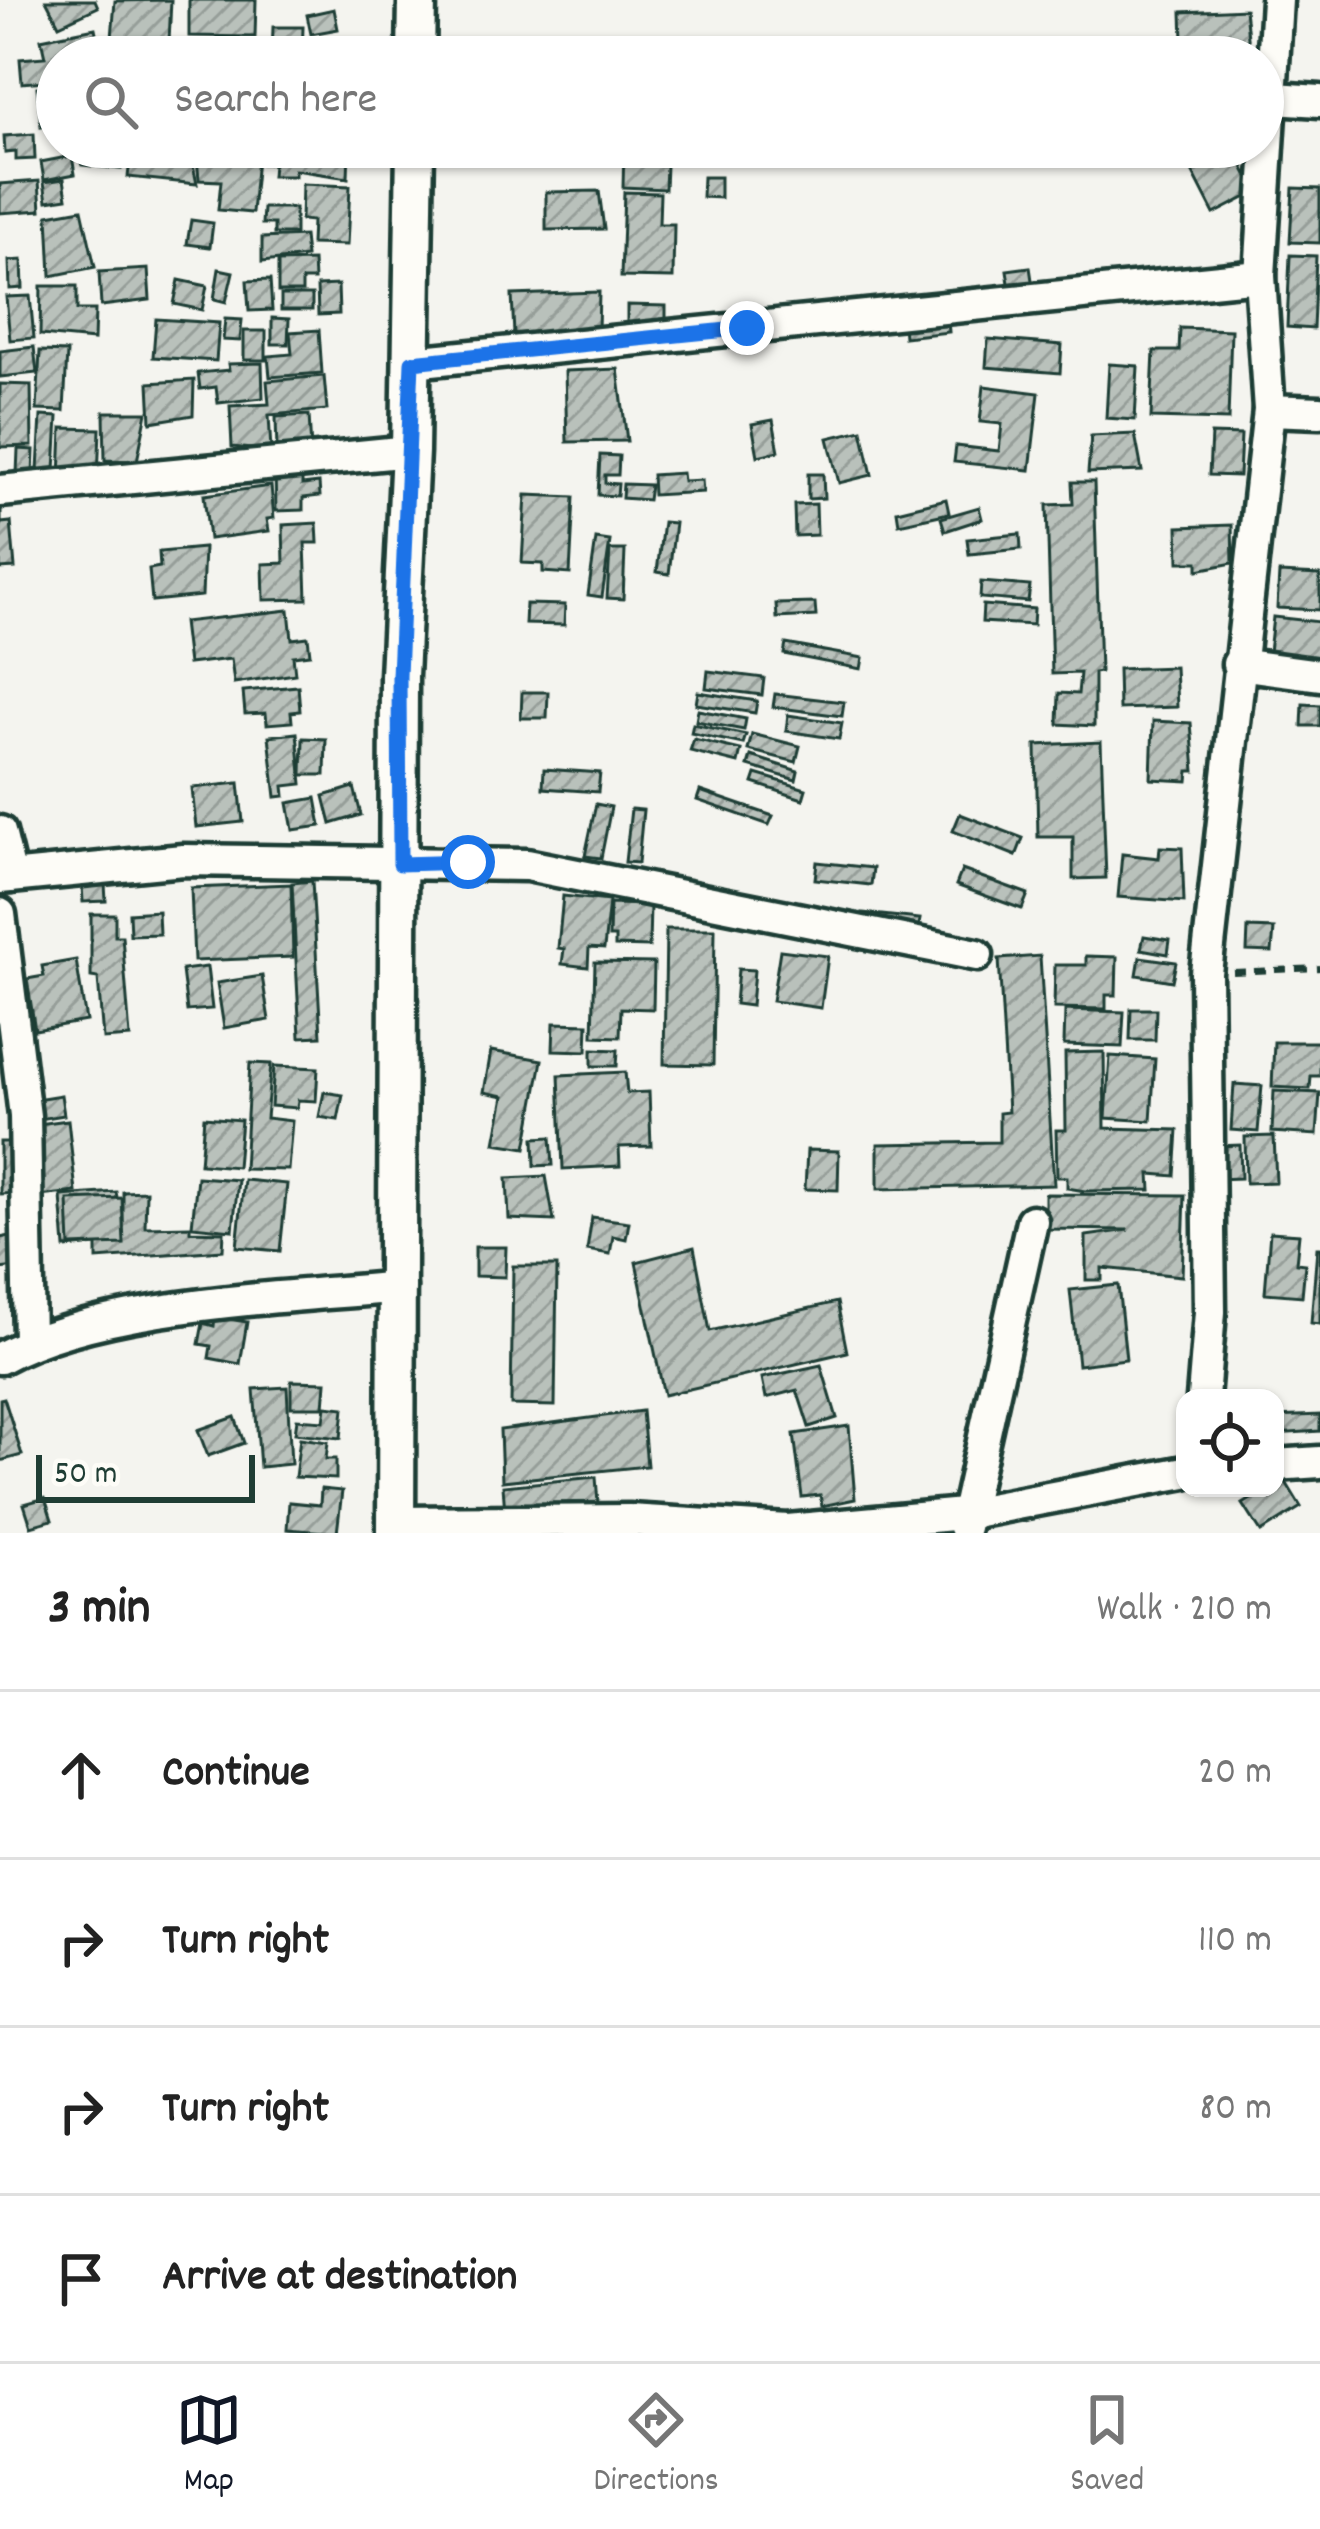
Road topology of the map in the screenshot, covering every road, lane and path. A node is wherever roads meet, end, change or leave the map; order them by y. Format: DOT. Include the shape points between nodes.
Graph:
graph roads {
  1 [pos="417,0"];
  2 [pos="1277,0"];
  3 [pos="416,36"];
  4 [pos="1276,36"];
  5 [pos="1284,98"];
  6 [pos="1320,100"];
  7 [pos="415,168"];
  8 [pos="1268,168"];
  9 [pos="1259,276"];
  10 [pos="412,362"];
  11 [pos="1269,410"];
  12 [pos="1320,412"];
  13 [pos="410,451"];
  14 [pos="0,491"];
  15 [pos="1238,664"];
  16 [pos="1320,675"];
  17 [pos="0,832"];
  18 [pos="400,864"];
  19 [pos="5,878"];
  20 [pos="0,914"];
  21 [pos="977,956"];
  22 [pos="1320,968"];
  23 [pos="1205,973"];
  24 [pos="1032,1221"];
  25 [pos="400,1287"];
  26 [pos="29,1342"];
  27 [pos="0,1358"];
  28 [pos="1204,1389"];
  29 [pos="1320,1462"];
  30 [pos="1284,1464"];
  31 [pos="1176,1474"];
  32 [pos="964,1523"];
  33 [pos="395,1527"];
  1 -- 3 [label="main road"];
  2 -- 4 [label="street"];
  5 -- 6 [label="street"];
  7 -- 10 [label="main road"];
  8 -- 9 [label="street"];
  9 -- 10 [label="street"];
  9 -- 11 [label="street"];
  10 -- 13 [label="main road"];
  11 -- 12 [label="street"];
  11 -- 15 [label="street"];
  13 -- 14 [label="street"];
  13 -- 18 [label="main road"];
  15 -- 16 [label="street"];
  15 -- 23 [label="street"];
  17 -- 19 [label="street"];
  18 -- 19 [label="street" via="182,860"];
  18 -- 21 [label="street" via="527,865"];
  18 -- 25 [label="main road"];
  20 -- 26 [label="street" via="26,1116"];
  22 -- 23 [label="path"];
  23 -- 28 [label="street" via="1210,1312"];
  24 -- 32 [label="street"];
  25 -- 26 [label="street" via="189,1306"];
  25 -- 33 [label="main road"];
  26 -- 27 [label="street"];
  29 -- 30 [label="street"];
  31 -- 32 [label="street"];
  32 -- 33 [label="street"];
}
